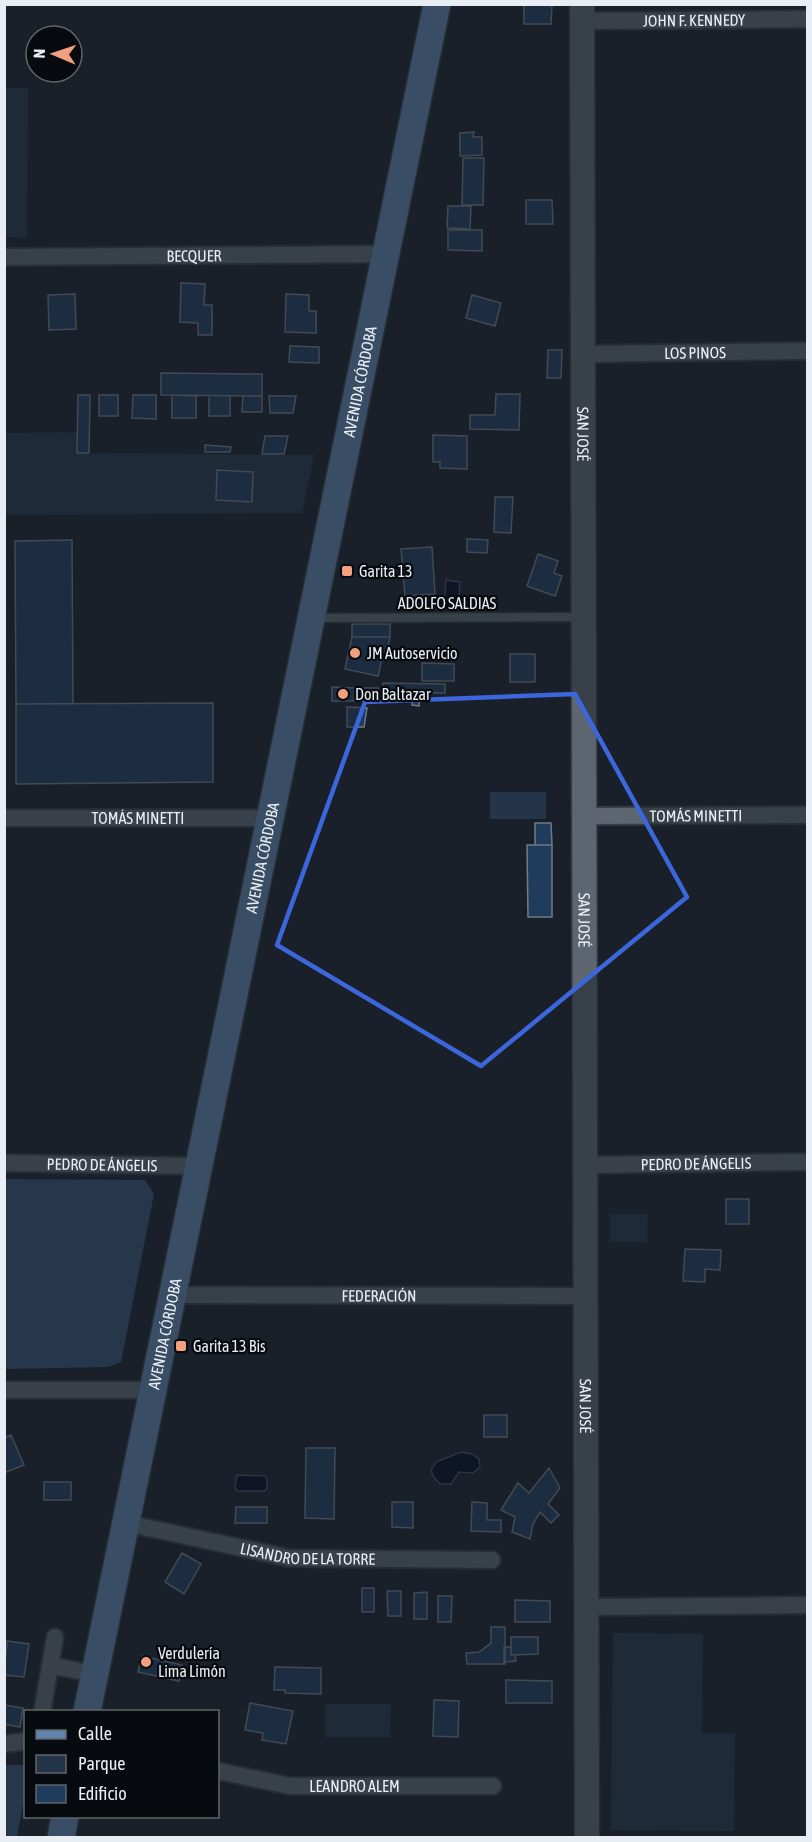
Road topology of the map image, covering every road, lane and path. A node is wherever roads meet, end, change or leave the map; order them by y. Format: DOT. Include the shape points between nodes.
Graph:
graph roads {
  1 [pos="437,4"];
  2 [pos="582,13"];
  3 [pos="807,20"];
  4 [pos="386,254"];
  5 [pos="4,257"];
  6 [pos="807,351"];
  7 [pos="583,354"];
  8 [pos="584,617"];
  9 [pos="311,618"];
  10 [pos="807,815"];
  11 [pos="584,816"];
  12 [pos="4,818"];
  13 [pos="270,818"];
  14 [pos="4,1162"];
  15 [pos="807,1162"];
  16 [pos="585,1165"];
  17 [pos="199,1166"];
  18 [pos="172,1294"];
  19 [pos="586,1296"];
  20 [pos="4,1390"];
  21 [pos="153,1390"];
  22 [pos="125,1523"];
  23 [pos="492,1560"];
  24 [pos="807,1605"];
  25 [pos="587,1607"];
  26 [pos="55,1637"];
  27 [pos="50,1665"];
  28 [pos="94,1674"];
  29 [pos="42,1710"];
  30 [pos="87,1710"];
  31 [pos="24,1741"];
  32 [pos="4,1744"];
  33 [pos="219,1771"];
  34 [pos="493,1786"];
  35 [pos="65,1818"];
  36 [pos="61,1838"];
  37 [pos="588,1838"];
  1 -- 4 [label="main road, AVENIDA CÓRDOBA"];
  2 -- 3 [label="street, JOHN F. KENNEDY"];
  2 -- 7 [label="street, SAN JOSÉ"];
  4 -- 5 [label="street, BECQUER"];
  4 -- 9 [label="main road, AVENIDA CÓRDOBA"];
  6 -- 7 [label="street, LOS PINOS"];
  7 -- 8 [label="street, SAN JOSÉ"];
  8 -- 9 [label="lane, ADOLFO SALDIAS"];
  8 -- 11 [label="street, SAN JOSÉ"];
  9 -- 13 [label="main road, AVENIDA CÓRDOBA"];
  10 -- 11 [label="street, TOMÁS MINETTI"];
  11 -- 16 [label="street, SAN JOSÉ"];
  12 -- 13 [label="street, TOMÁS MINETTI"];
  13 -- 17 [label="main road, AVENIDA CÓRDOBA"];
  14 -- 17 [label="street, PEDRO DE ÁNGELIS"];
  15 -- 16 [label="street, PEDRO DE ÁNGELIS"];
  16 -- 19 [label="street, SAN JOSÉ"];
  17 -- 18 [label="main road, AVENIDA CÓRDOBA"];
  18 -- 19 [label="street, FEDERACIÓN"];
  18 -- 21 [label="main road, AVENIDA CÓRDOBA"];
  19 -- 25 [label="street, SAN JOSÉ"];
  20 -- 21 [label="street"];
  21 -- 22 [label="main road, AVENIDA CÓRDOBA"];
  22 -- 23 [label="street, LISANDRO DE LA TORRE" via="289,1558"];
  22 -- 28 [label="main road, AVENIDA CÓRDOBA"];
  24 -- 25 [label="street"];
  25 -- 37 [label="street, SAN JOSÉ"];
  26 -- 27 [label="street"];
  27 -- 28 [label="street"];
  27 -- 29 [label="street"];
  28 -- 30 [label="main road, AVENIDA CÓRDOBA"];
  31 -- 32 [label="street"];
  33 -- 34 [label="street, LEANDRO ALEM" via="290,1786"];
  35 -- 36 [label="main road"];
}
